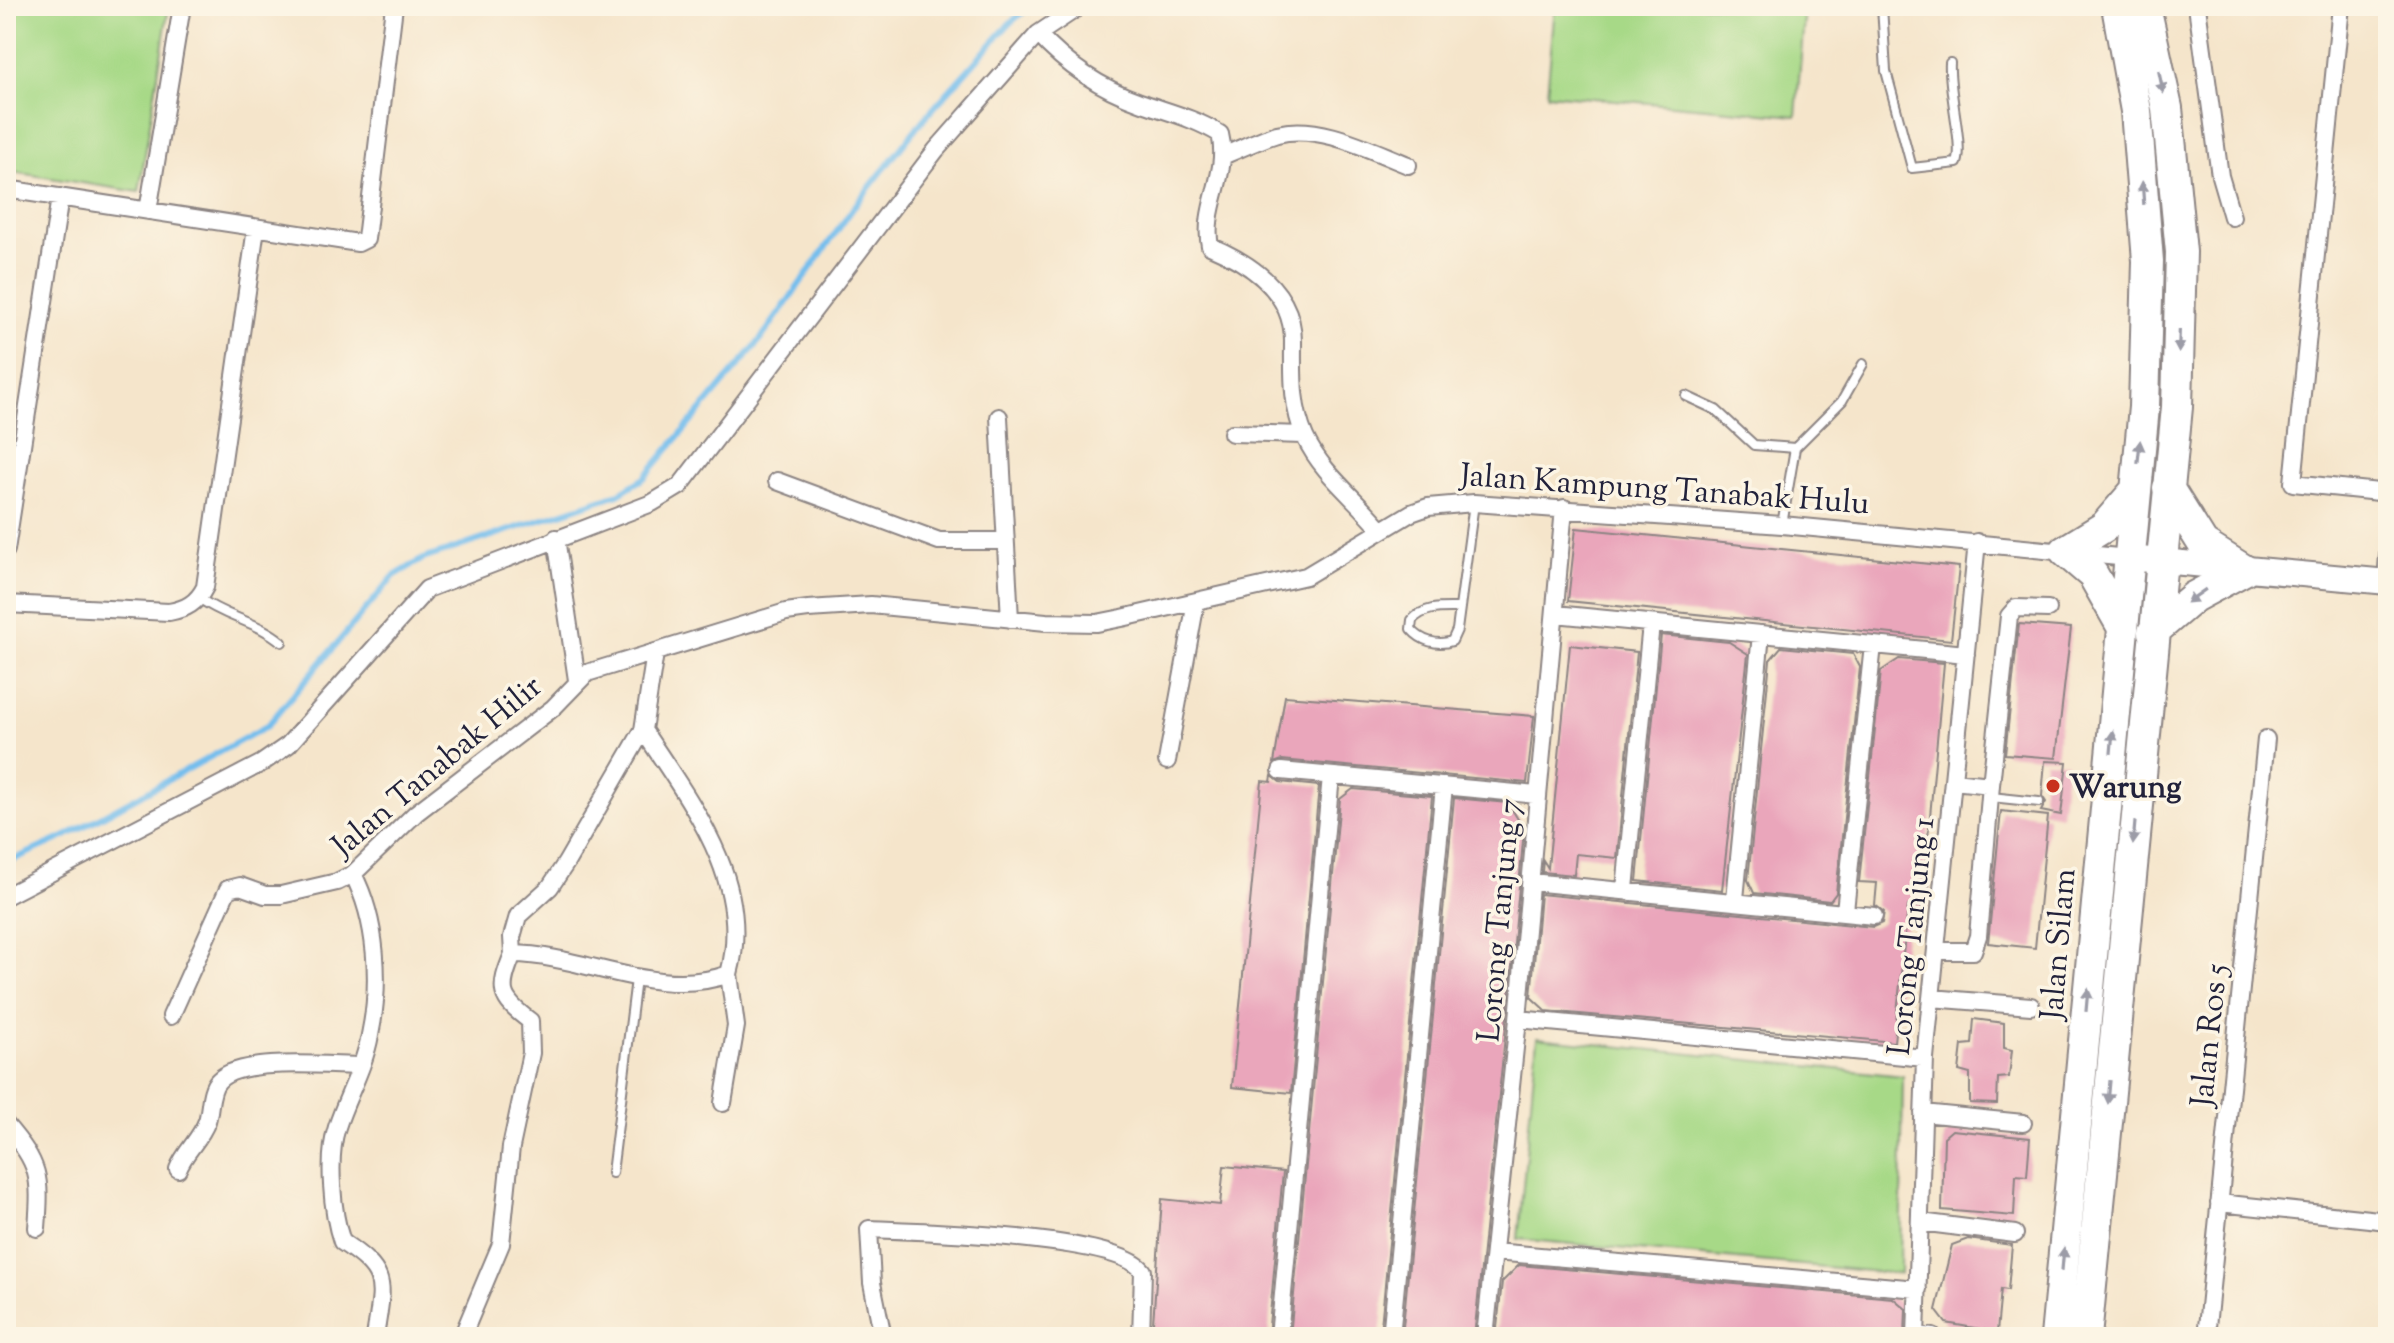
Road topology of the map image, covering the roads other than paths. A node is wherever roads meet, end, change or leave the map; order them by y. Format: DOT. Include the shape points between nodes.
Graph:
graph roads {
  1 [pos="182,6"];
  2 [pos="394,6"];
  3 [pos="1080,6"];
  4 [pos="1882,6"];
  5 [pos="2117,6"];
  6 [pos="2145,6"];
  7 [pos="2197,6"];
  8 [pos="2341,6"];
  9 [pos="1038,34"];
  10 [pos="1950,63"];
  11 [pos="1225,155"];
  12 [pos="1408,165"];
  13 [pos="6,189"];
  14 [pos="60,197"];
  15 [pos="148,211"];
  16 [pos="2232,217"];
  17 [pos="256,228"];
  18 [pos="1863,364"];
  19 [pos="1686,396"];
  20 [pos="999,417"];
  21 [pos="1232,433"];
  22 [pos="1304,435"];
  23 [pos="1795,448"];
  24 [pos="777,481"];
  25 [pos="2168,488"];
  26 [pos="2135,491"];
  27 [pos="2388,493"];
  28 [pos="1474,503"];
  29 [pos="1564,508"];
  30 [pos="1782,525"];
  31 [pos="1382,530"];
  32 [pos="556,538"];
  33 [pos="1005,541"];
  34 [pos="1977,542"];
  35 [pos="6,550"];
  36 [pos="2065,551"];
  37 [pos="2388,555"];
  38 [pos="2129,558"];
  39 [pos="2161,561"];
  40 [pos="2244,570"];
  41 [pos="2387,582"];
  42 [pos="199,598"];
  43 [pos="1196,602"];
  44 [pos="6,604"];
  45 [pos="1460,608"];
  46 [pos="2048,609"];
  47 [pos="1555,614"];
  48 [pos="1010,619"];
  49 [pos="1651,624"];
  50 [pos="2123,628"];
  51 [pos="2153,632"];
  52 [pos="1761,634"];
  53 [pos="282,642"];
  54 [pos="1873,645"];
  55 [pos="655,653"];
  56 [pos="1966,654"];
  57 [pos="577,680"];
  58 [pos="643,730"];
  59 [pos="2266,739"];
  60 [pos="1167,761"];
  61 [pos="1281,771"];
  62 [pos="1331,776"];
  63 [pos="1953,781"];
  64 [pos="1444,786"];
  65 [pos="1991,791"];
  66 [pos="1537,795"];
  67 [pos="2039,802"];
  68 [pos="353,874"];
  69 [pos="1531,882"];
  70 [pos="1625,889"];
  71 [pos="6,896"];
  72 [pos="1735,899"];
  73 [pos="1845,911"];
  74 [pos="1874,916"];
  75 [pos="1936,951"];
  76 [pos="513,954"];
  77 [pos="729,974"];
  78 [pos="636,979"];
  79 [pos="1931,998"];
  80 [pos="2031,1006"];
  81 [pos="171,1016"];
  82 [pos="1518,1019"];
  83 [pos="1925,1058"];
  84 [pos="361,1066"];
  85 [pos="723,1103"];
  86 [pos="1923,1113"];
  87 [pos="2023,1123"];
  88 [pos="6,1125"];
  89 [pos="178,1169"];
  90 [pos="612,1173"];
  91 [pos="2219,1203"];
  92 [pos="2388,1221"];
  93 [pos="1920,1222"];
  94 [pos="37,1228"];
  95 [pos="2015,1234"];
  96 [pos="1494,1252"];
  97 [pos="1918,1289"];
  98 [pos="1922,1336"];
  99 [pos="375,1337"];
  100 [pos="462,1337"];
  101 [pos="883,1337"];
  102 [pos="1141,1337"];
  103 [pos="1279,1337"];
  104 [pos="1391,1337"];
  105 [pos="1485,1337"];
  106 [pos="2056,1337"];
  107 [pos="2086,1337"];
  108 [pos="2206,1337"];
  1 -- 15 [label="street"];
  2 -- 17 [label="street" via="366,239 358,243"];
  3 -- 9 [label="street"];
  4 -- 10 [label="lane" via="1886,71 1912,168 1949,166 1961,155"];
  26 -- 5 [label="highway, Jalan Silam, one-way" via="2144,407 2148,261 2136,111"];
  6 -- 25 [label="highway, Jalan Silam, one-way" via="2167,108 2181,252 2177,407"];
  7 -- 16 [label="street" via="2220,176"];
  8 -- 27 [label="street" via="2293,483"];
  9 -- 11 [label="street" via="1058,56 1113,92 1188,116 1220,134"];
  9 -- 32 [label="street" via="936,150 680,486 665,498"];
  11 -- 12 [label="street" via="1278,134 1303,131"];
  11 -- 22 [label="street" via="1209,220 1210,246 1262,275 1288,316 1293,337 1291,384"];
  13 -- 14 [label="street"];
  14 -- 15 [label="street"];
  14 -- 35 [label="street"];
  15 -- 17 [label="street"];
  17 -- 42 [label="street" via="205,587"];
  18 -- 23 [label="lane" via="1842,401"];
  19 -- 23 [label="lane" via="1716,410 1754,445"];
  20 -- 33 [label="street"];
  21 -- 22 [label="street"];
  22 -- 31 [label="street" via="1317,459"];
  23 -- 30 [label="lane"];
  24 -- 33 [label="street" via="939,541"];
  25 -- 39 [label="highway, Jalan Silam"];
  25 -- 40 [label="highway" via="2203,544"];
  26 -- 36 [label="highway" via="2104,527"];
  26 -- 38 [label="highway, Jalan Silam"];
  28 -- 29 [label="street, Jalan Kampung Tanabak Hulu"];
  28 -- 31 [label="street, Jalan Kampung Tanabak Hulu" via="1428,507"];
  28 -- 45 [label="lane"];
  29 -- 30 [label="street, Jalan Kampung Tanabak Hulu"];
  29 -- 47 [label="street, Lorong Tanjung 7"];
  30 -- 34 [label="street, Jalan Kampung Tanabak Hulu"];
  31 -- 43 [label="street, Jalan Kampung Tanabak Hulu" via="1306,576"];
  32 -- 57 [label="street"];
  32 -- 71 [label="street" via="427,589 295,737 262,763"];
  33 -- 48 [label="street"];
  34 -- 36 [label="street, Jalan Kampung Tanabak Hulu"];
  34 -- 56 [label="street, Lorong Tanjung 1"];
  36 -- 38 [label="street, Jalan Kampung Tanabak Hulu"];
  36 -- 50 [label="highway" via="2093,575"];
  37 -- 41 [label="street"];
  38 -- 39 [label="main road, Jalan Kampung Tanabak Hulu"];
  38 -- 50 [label="highway, Jalan Silam"];
  39 -- 40 [label="main road, Jalan Kampung Tanabak Hulu"];
  39 -- 51 [label="highway, Jalan Silam"];
  40 -- 41 [label="main road, Jalan Kampung Tanabak Hulu"];
  40 -- 51 [label="highway, one-way" via="2194,597"];
  42 -- 44 [label="street" via="169,612"];
  42 -- 53 [label="lane" via="219,613 267,629"];
  43 -- 48 [label="street, Jalan Kampung Tanabak Hulu" via="1097,623"];
  43 -- 60 [label="street"];
  45 -- 45 [label="lane" via="1452,641 1433,643 1411,629 1418,613"];
  46 -- 65 [label="street" via="2016,608 2009,616"];
  47 -- 49 [label="street"];
  47 -- 66 [label="street, Lorong Tanjung 7"];
  48 -- 55 [label="street, Jalan Kampung Tanabak Hulu" via="871,605 808,609"];
  49 -- 52 [label="street"];
  49 -- 70 [label="street"];
  106 -- 50 [label="highway, Jalan Silam, one-way"];
  51 -- 107 [label="highway, Jalan Silam, one-way"];
  52 -- 54 [label="street"];
  52 -- 72 [label="street"];
  54 -- 56 [label="street"];
  54 -- 73 [label="street"];
  55 -- 57 [label="street, Jalan Kampung Tanabak Hulu"];
  55 -- 58 [label="street"];
  56 -- 63 [label="street, Lorong Tanjung 1"];
  57 -- 68 [label="street, Jalan Tanabak Hilir" via="553,708 416,813"];
  58 -- 76 [label="street" via="550,887 518,916"];
  58 -- 77 [label="street" via="701,816 719,858 734,925"];
  59 -- 91 [label="street, Jalan Ros 5"];
  61 -- 62 [label="street"];
  62 -- 64 [label="street"];
  62 -- 103 [label="street"];
  63 -- 65 [label="street"];
  63 -- 75 [label="street, Lorong Tanjung 1"];
  64 -- 66 [label="street"];
  64 -- 104 [label="street"];
  65 -- 67 [label="lane"];
  65 -- 75 [label="street" via="1973,951"];
  66 -- 69 [label="street, Lorong Tanjung 7"];
  68 -- 81 [label="street, Jalan Tanabak Hilir" via="281,895 240,886 228,889"];
  68 -- 84 [label="street" via="371,915 373,962 374,1010"];
  69 -- 70 [label="street"];
  69 -- 82 [label="street, Lorong Tanjung 7"];
  70 -- 72 [label="street"];
  72 -- 73 [label="street"];
  73 -- 74 [label="street"];
  75 -- 79 [label="street, Lorong Tanjung 1"];
  76 -- 78 [label="street"];
  76 -- 100 [label="street" via="502,991 508,1005 530,1021 531,1053 511,1147 501,1244"];
  77 -- 78 [label="street" via="712,980"];
  77 -- 85 [label="street" via="736,1026"];
  78 -- 90 [label="lane"];
  79 -- 80 [label="street"];
  79 -- 83 [label="street, Lorong Tanjung 1"];
  82 -- 83 [label="street"];
  82 -- 96 [label="street, Lorong Tanjung 7"];
  83 -- 86 [label="street, Lorong Tanjung 1"];
  84 -- 89 [label="street" via="264,1066 220,1078 207,1121"];
  84 -- 99 [label="street" via="336,1130 332,1192 342,1242 373,1263 381,1279"];
  86 -- 87 [label="street"];
  86 -- 93 [label="street, Lorong Tanjung 1"];
  88 -- 94 [label="street" via="32,1156 40,1190"];
  91 -- 92 [label="street"];
  91 -- 108 [label="street, Jalan Ros 5"];
  93 -- 95 [label="street"];
  93 -- 97 [label="street, Lorong Tanjung 1"];
  96 -- 97 [label="street"];
  96 -- 105 [label="street, Lorong Tanjung 7"];
  97 -- 98 [label="street, Lorong Tanjung 1"];
  101 -- 102 [label="street" via="869,1229 1008,1237 1114,1253 1143,1271"];
}
